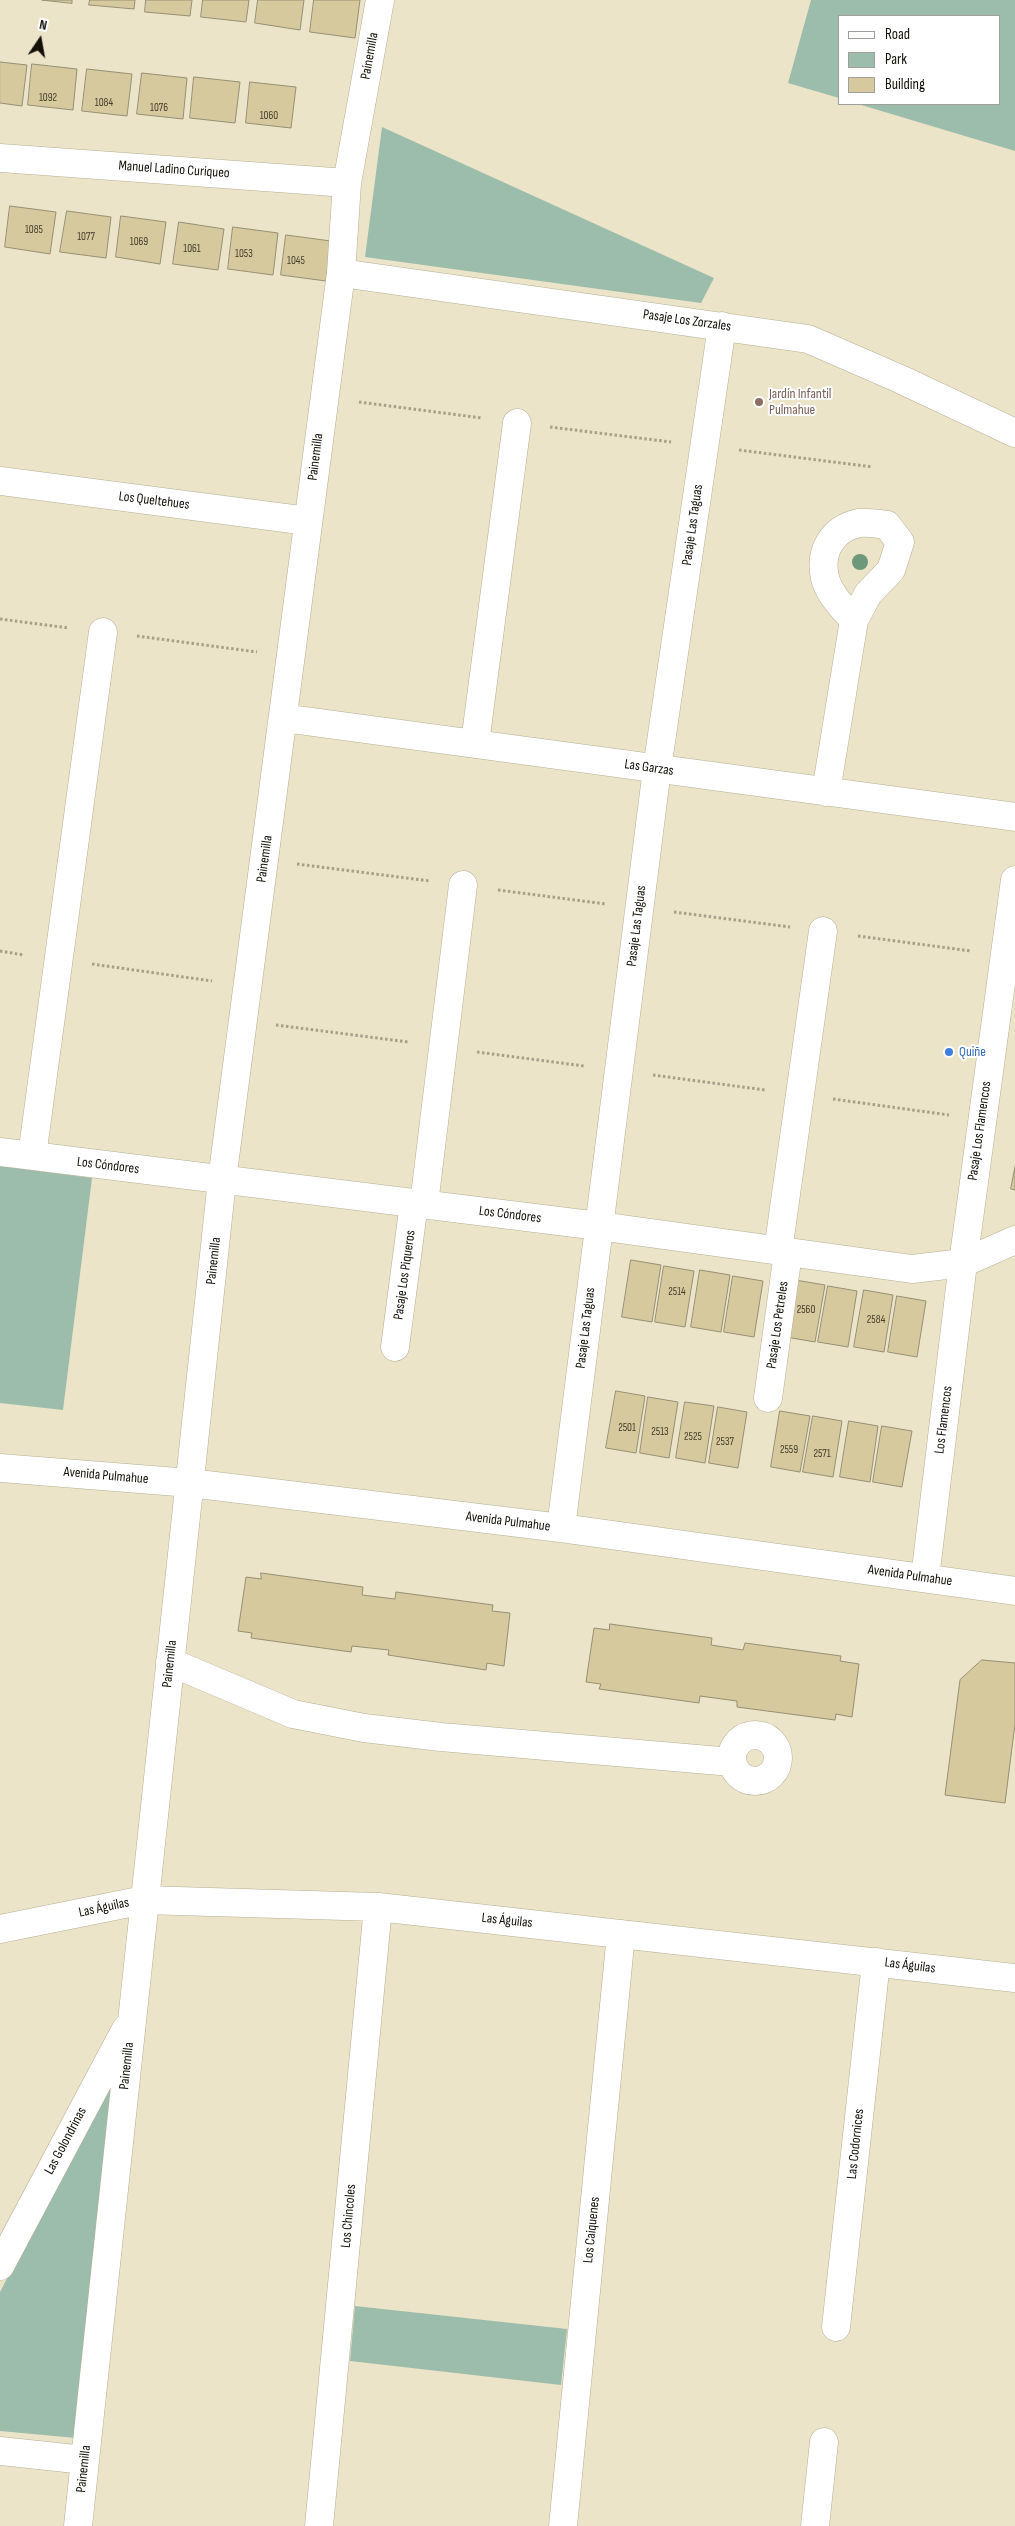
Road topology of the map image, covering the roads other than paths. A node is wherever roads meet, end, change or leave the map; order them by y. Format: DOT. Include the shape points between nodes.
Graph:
graph roads {
  1 [pos="380,0"];
  2 [pos="0,158"];
  3 [pos="347,183"];
  4 [pos="341,273"];
  5 [pos="722,326"];
  6 [pos="517,422"];
  7 [pos="1015,433"];
  8 [pos="0,481"];
  9 [pos="308,521"];
  10 [pos="854,620"];
  11 [pos="103,632"];
  12 [pos="283,718"];
  13 [pos="475,743"];
  14 [pos="657,769"];
  15 [pos="826,792"];
  16 [pos="1015,817"];
  17 [pos="1015,880"];
  18 [pos="464,885"];
  19 [pos="823,932"];
  20 [pos="1004,1038"];
  21 [pos="0,1152"];
  22 [pos="32,1156"];
  23 [pos="222,1180"];
  24 [pos="419,1204"];
  25 [pos="599,1226"];
  26 [pos="1015,1240"];
  27 [pos="783,1252"];
  28 [pos="963,1263"];
  29 [pos="395,1347"];
  30 [pos="768,1398"];
  31 [pos="0,1468"];
  32 [pos="190,1483"];
  33 [pos="561,1528"];
  34 [pos="925,1578"];
  35 [pos="1015,1591"];
  36 [pos="170,1662"];
  37 [pos="732,1762"];
  38 [pos="144,1900"];
  39 [pos="378,1907"];
  40 [pos="0,1929"];
  41 [pos="621,1934"];
  42 [pos="876,1962"];
  43 [pos="1015,1978"];
  44 [pos="132,2016"];
  45 [pos="0,2266"];
  46 [pos="836,2327"];
  47 [pos="824,2442"];
  48 [pos="0,2451"];
  49 [pos="85,2460"];
  50 [pos="78,2526"];
  51 [pos="319,2526"];
  52 [pos="562,2526"];
  53 [pos="815,2526"];
  1 -- 3 [label="street, Painemilla"];
  2 -- 3 [label="street, Manuel Ladino Curiqueo"];
  3 -- 4 [label="street, Painemilla"];
  4 -- 5 [label="street, Pasaje Los Zorzales"];
  4 -- 9 [label="street, Painemilla"];
  5 -- 7 [label="street, Pasaje Los Zorzales" via="808,339"];
  5 -- 14 [label="street, Pasaje Las Taguas"];
  6 -- 13 [label="street"];
  8 -- 9 [label="street, Los Queltehues"];
  9 -- 12 [label="street, Painemilla"];
  10 -- 15 [label="street"];
  11 -- 22 [label="street"];
  12 -- 13 [label="street, Las Garzas"];
  12 -- 23 [label="street, Painemilla"];
  13 -- 14 [label="street, Las Garzas"];
  14 -- 15 [label="street, Las Garzas"];
  14 -- 25 [label="street, Pasaje Las Taguas"];
  15 -- 16 [label="street, Las Garzas"];
  17 -- 20 [label="street, Pasaje Los Flamencos"];
  18 -- 24 [label="street, Pasaje Los Piqueros"];
  19 -- 27 [label="street, Pasaje Los Petreles"];
  20 -- 28 [label="street, Pasaje Los Flamencos"];
  21 -- 22 [label="street, Los Cóndores"];
  22 -- 23 [label="street, Los Cóndores"];
  23 -- 24 [label="street, Los Cóndores"];
  23 -- 32 [label="street, Painemilla"];
  24 -- 25 [label="street, Los Cóndores"];
  24 -- 29 [label="street, Pasaje Los Piqueros"];
  25 -- 27 [label="street, Los Cóndores"];
  25 -- 33 [label="street, Pasaje Las Taguas"];
  26 -- 28 [label="street, Los Cóndores"];
  27 -- 28 [label="street, Los Cóndores" via="912,1269"];
  27 -- 30 [label="street, Pasaje Los Petreles"];
  28 -- 34 [label="street, Los Flamencos"];
  31 -- 32 [label="street, Avenida Pulmahue"];
  32 -- 33 [label="street, Avenida Pulmahue"];
  32 -- 36 [label="street, Painemilla"];
  33 -- 34 [label="street, Avenida Pulmahue"];
  34 -- 35 [label="street, Avenida Pulmahue"];
  36 -- 37 [label="street" via="293,1714 364,1728"];
  36 -- 38 [label="street, Painemilla"];
  38 -- 39 [label="street, Las Águilas"];
  38 -- 40 [label="street, Las Águilas"];
  38 -- 44 [label="street, Painemilla"];
  39 -- 41 [label="street, Las Águilas"];
  39 -- 51 [label="street, Los Chincoles"];
  41 -- 42 [label="street, Las Águilas"];
  41 -- 52 [label="street, Los Caiquenes"];
  42 -- 43 [label="street, Las Águilas"];
  42 -- 46 [label="street, Las Codornices"];
  44 -- 45 [label="street, Las Golondrinas"];
  44 -- 49 [label="street, Painemilla"];
  47 -- 53 [label="street"];
  48 -- 49 [label="street"];
  49 -- 50 [label="street, Painemilla"];
}
